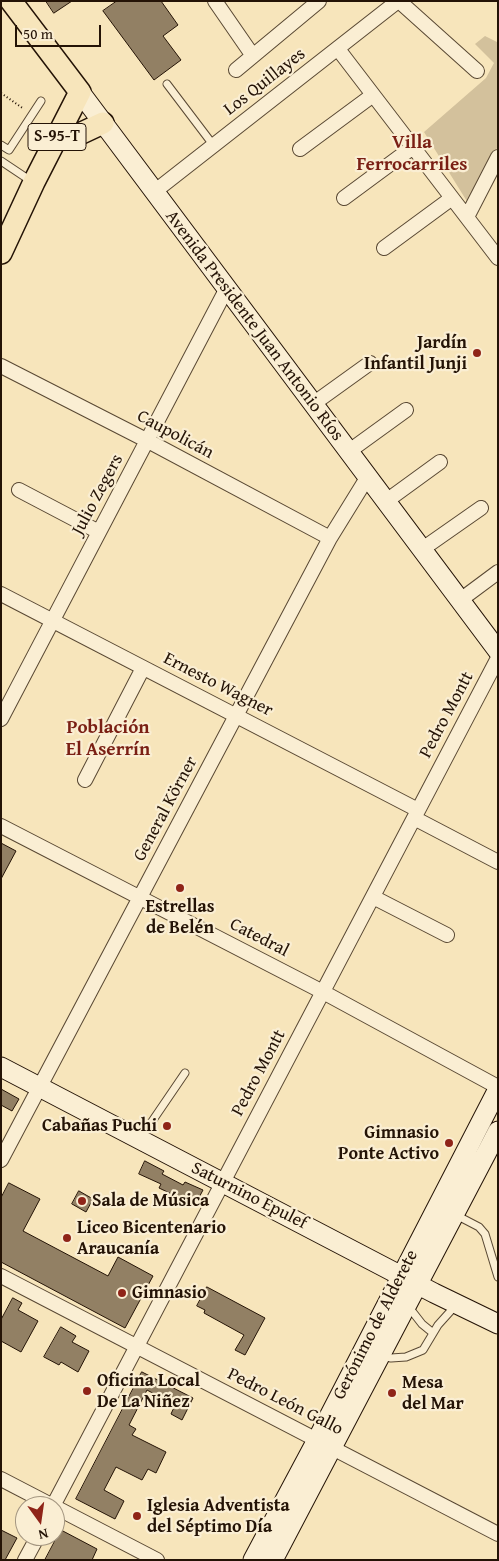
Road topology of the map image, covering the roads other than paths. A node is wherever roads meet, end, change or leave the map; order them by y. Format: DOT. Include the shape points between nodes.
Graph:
graph roads {
  1 [pos="12,1"];
  2 [pos="215,1"];
  3 [pos="319,1"];
  4 [pos="391,3"];
  5 [pos="338,49"];
  6 [pos="253,56"];
  7 [pos="236,70"];
  8 [pos="477,71"];
  9 [pos="167,84"];
  10 [pos="373,94"];
  11 [pos="84,98"];
  12 [pos="41,101"];
  13 [pos="103,123"];
  14 [pos="72,138"];
  15 [pos="1,144"];
  16 [pos="214,146"];
  17 [pos="413,147"];
  18 [pos="300,149"];
  19 [pos="498,157"];
  20 [pos="1,161"];
  21 [pos="42,186"];
  22 [pos="154,192"];
  23 [pos="344,198"];
  24 [pos="452,198"];
  25 [pos="467,217"];
  26 [pos="3,244"];
  27 [pos="384,248"];
  28 [pos="498,258"];
  29 [pos="1,263"];
  30 [pos="227,288"];
  31 [pos="370,363"];
  32 [pos="1,366"];
  33 [pos="313,404"];
  34 [pos="406,410"];
  35 [pos="147,441"];
  36 [pos="348,452"];
  37 [pos="440,462"];
  38 [pos="367,478"];
  39 [pos="19,490"];
  40 [pos="385,502"];
  41 [pos="481,508"];
  42 [pos="99,532"];
  43 [pos="330,538"];
  44 [pos="421,550"];
  45 [pos="498,572"];
  46 [pos="1,594"];
  47 [pos="459,601"];
  48 [pos="53,621"];
  49 [pos="498,651"];
  50 [pos="498,658"];
  51 [pos="143,668"];
  52 [pos="5,703"];
  53 [pos="236,716"];
  54 [pos="1,720"];
  55 [pos="85,780"];
  56 [pos="416,814"];
  57 [pos="1,826"];
  58 [pos="498,862"];
  59 [pos="373,897"];
  60 [pos="141,898"];
  61 [pos="447,935"];
  62 [pos="323,992"];
  63 [pos="1,1068"];
  64 [pos="185,1073"];
  65 [pos="39,1087"];
  66 [pos="498,1088"];
  67 [pos="498,1131"];
  68 [pos="140,1139"];
  69 [pos="1,1160"];
  70 [pos="223,1182"];
  71 [pos="454,1214"];
  72 [pos="1,1276"];
  73 [pos="498,1277"];
  74 [pos="409,1279"];
  75 [pos="406,1304"];
  76 [pos="457,1304"];
  77 [pos="498,1324"];
  78 [pos="432,1334"];
  79 [pos="137,1347"];
  80 [pos="379,1356"];
  81 [pos="324,1444"];
  82 [pos="1,1479"];
  83 [pos="34,1496"];
  84 [pos="59,1496"];
  85 [pos="65,1512"];
  86 [pos="498,1534"];
  87 [pos="33,1546"];
  88 [pos="25,1560"];
  89 [pos="157,1560"];
  90 [pos="253,1560"];
  91 [pos="273,1560"];
  1 -- 11 [label="main road, Avenida Presidente Juan Antonio Ríos"];
  2 -- 6 [label="street"];
  3 -- 6 [label="street"];
  4 -- 5 [label="street, Los Quillayes"];
  4 -- 8 [label="street"];
  5 -- 10 [label="street"];
  5 -- 16 [label="street, Los Quillayes"];
  6 -- 7 [label="street"];
  9 -- 16 [label="lane"];
  10 -- 17 [label="street"];
  10 -- 18 [label="street"];
  11 -- 13 [label="main road, Avenida Presidente Juan Antonio Ríos"];
  11 -- 14 [label="main road, S-95-T"];
  11 -- 21 [label="main road, S-95-T"];
  12 -- 15 [label="lane" via="9,150"];
  13 -- 14 [label="main road, S-95-T"];
  13 -- 22 [label="main road, Avenida Presidente Juan Antonio Ríos"];
  14 -- 21 [label="main road, S-95-T"];
  16 -- 22 [label="street, Los Quillayes"];
  17 -- 23 [label="street"];
  17 -- 24 [label="street"];
  19 -- 25 [label="street"];
  20 -- 21 [label="lane"];
  21 -- 26 [label="main road, S-95-T"];
  21 -- 29 [label="main road, S-95-T" via="17,245"];
  22 -- 30 [label="main road, Avenida Presidente Juan Antonio Ríos"];
  24 -- 25 [label="street"];
  24 -- 27 [label="street"];
  25 -- 28 [label="street"];
  30 -- 33 [label="main road, Avenida Presidente Juan Antonio Ríos"];
  30 -- 35 [label="street, Julio Zegers"];
  31 -- 33 [label="street"];
  32 -- 35 [label="street, Caupolicán"];
  33 -- 36 [label="main road, Avenida Presidente Juan Antonio Ríos"];
  34 -- 36 [label="street"];
  35 -- 42 [label="street, Julio Zegers"];
  35 -- 43 [label="street, Caupolicán"];
  36 -- 38 [label="main road, Avenida Presidente Juan Antonio Ríos"];
  37 -- 40 [label="street"];
  38 -- 40 [label="main road, Avenida Presidente Juan Antonio Ríos"];
  38 -- 43 [label="street, General Körner"];
  39 -- 42 [label="street"];
  40 -- 44 [label="main road, Avenida Presidente Juan Antonio Ríos"];
  41 -- 44 [label="street"];
  42 -- 48 [label="street, Julio Zegers"];
  43 -- 53 [label="street, General Körner"];
  44 -- 47 [label="main road, Avenida Presidente Juan Antonio Ríos"];
  45 -- 47 [label="street"];
  46 -- 48 [label="street, Ernesto Wagner"];
  47 -- 49 [label="main road, Avenida Presidente Juan Antonio Ríos"];
  48 -- 51 [label="street, Ernesto Wagner"];
  48 -- 52 [label="street, Julio Zegers"];
  50 -- 56 [label="street, Pedro Montt"];
  51 -- 53 [label="street, Ernesto Wagner"];
  51 -- 55 [label="street"];
  52 -- 54 [label="street, Julio Zegers"];
  53 -- 56 [label="street, Ernesto Wagner"];
  53 -- 60 [label="street, General Körner"];
  56 -- 58 [label="street, Ernesto Wagner"];
  56 -- 59 [label="street, Pedro Montt"];
  57 -- 60 [label="street, Catedral"];
  59 -- 61 [label="street"];
  59 -- 62 [label="street, Pedro Montt"];
  60 -- 62 [label="street, Catedral"];
  60 -- 65 [label="street, General Körner"];
  62 -- 66 [label="street, Catedral"];
  62 -- 70 [label="street, Pedro Montt"];
  63 -- 65 [label="main road, Saturnino Epulef"];
  64 -- 68 [label="lane"];
  65 -- 68 [label="main road, Saturnino Epulef"];
  65 -- 69 [label="street, General Körner"];
  66 -- 74 [label="main road, Gerónimo de Alderete"];
  67 -- 71 [label="main road, Gerónimo de Alderete"];
  68 -- 70 [label="main road, Saturnino Epulef"];
  70 -- 74 [label="main road, Saturnino Epulef"];
  70 -- 79 [label="street, Pedro Montt"];
  71 -- 73 [label="lane" via="479,1227 485,1234"];
  71 -- 74 [label="main road, Gerónimo de Alderete"];
  72 -- 79 [label="street, Pedro León Gallo"];
  74 -- 75 [label="main road, Gerónimo de Alderete"];
  74 -- 76 [label="main road, Saturnino Epulef"];
  74 -- 81 [label="main road, Gerónimo de Alderete"];
  75 -- 78 [label="lane"];
  75 -- 80 [label="main road, Gerónimo de Alderete"];
  76 -- 77 [label="main road, Saturnino Epulef"];
  76 -- 78 [label="lane"];
  78 -- 80 [label="lane" via="423,1350 415,1355 399,1358"];
  79 -- 81 [label="street, Pedro León Gallo"];
  79 -- 84 [label="street, Pedro Montt"];
  80 -- 81 [label="main road, Gerónimo de Alderete"];
  81 -- 86 [label="street, Pedro León Gallo"];
  81 -- 90 [label="main road, Gerónimo de Alderete"];
  81 -- 91 [label="main road, Gerónimo de Alderete"];
  82 -- 83 [label="street"];
  85 -- 89 [label="street"];
  87 -- 88 [label="street"];
}
